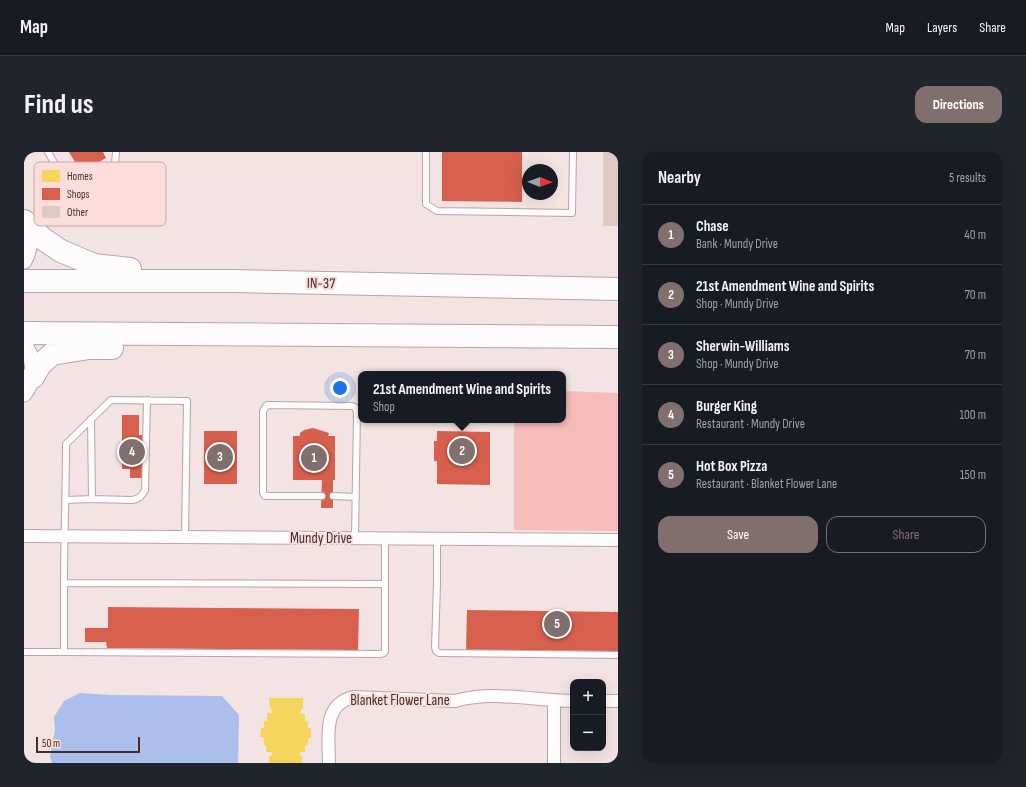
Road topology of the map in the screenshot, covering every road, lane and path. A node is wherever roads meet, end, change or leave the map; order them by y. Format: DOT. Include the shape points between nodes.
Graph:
graph roads {
  1 [pos="48,152"];
  2 [pos="116,152"];
  3 [pos="426,152"];
  4 [pos="573,152"];
  5 [pos="54,162"];
  6 [pos="115,162"];
  7 [pos="24,222"];
  8 [pos="24,261"];
  9 [pos="24,281"];
  10 [pos="234,281"];
  11 [pos="618,289"];
  12 [pos="24,333"];
  13 [pos="324,335"];
  14 [pos="618,337"];
  15 [pos="24,344"];
  16 [pos="28,385"];
  17 [pos="147,400"];
  18 [pos="91,419"];
  19 [pos="322,496"];
  20 [pos="333,496"];
  21 [pos="356,497"];
  22 [pos="92,499"];
  23 [pos="66,500"];
  24 [pos="24,536"];
  25 [pos="64,536"];
  26 [pos="185,537"];
  27 [pos="355,538"];
  28 [pos="385,538"];
  29 [pos="437,539"];
  30 [pos="618,540"];
  31 [pos="64,583"];
  32 [pos="384,584"];
  33 [pos="24,652"];
  34 [pos="64,652"];
  35 [pos="618,655"];
  36 [pos="554,701"];
  37 [pos="570,701"];
  38 [pos="606,701"];
  39 [pos="618,701"];
  40 [pos="329,763"];
  41 [pos="554,763"];
  1 -- 5 [label="lane"];
  2 -- 6 [label="lane"];
  3 -- 4 [label="lane" via="426,204 437,211 572,212"];
  7 -- 8 [label="street" via="29,233 29,249"];
  7 -- 10 [label="highway" via="61,251 94,265"];
  9 -- 10 [label="highway, IN-37"];
  10 -- 11 [label="highway, IN-37"];
  12 -- 13 [label="highway"];
  13 -- 14 [label="highway"];
  13 -- 16 [label="highway" via="242,348 89,348 52,354 40,365"];
  15 -- 16 [label="street" via="32,359"];
  17 -- 18 [label="lane" via="111,400"];
  17 -- 22 [label="lane" via="145,490 138,499"];
  17 -- 26 [label="lane" via="186,401"];
  18 -- 22 [label="lane"];
  18 -- 23 [label="lane" via="66,444"];
  19 -- 21 [label="lane" via="265,496 263,493 263,411 267,405 355,407"];
  20 -- 21 [label="lane"];
  21 -- 27 [label="lane"];
  22 -- 23 [label="lane"];
  23 -- 25 [label="lane"];
  24 -- 25 [label="street, Mundy Drive"];
  25 -- 26 [label="street, Mundy Drive"];
  25 -- 31 [label="lane"];
  26 -- 27 [label="street, Mundy Drive"];
  27 -- 28 [label="street, Mundy Drive"];
  28 -- 29 [label="street, Mundy Drive"];
  28 -- 32 [label="lane"];
  29 -- 30 [label="street, Mundy Drive"];
  29 -- 35 [label="lane" via="435,647 439,653"];
  31 -- 32 [label="lane"];
  31 -- 34 [label="lane"];
  32 -- 34 [label="lane" via="385,651 380,654"];
  33 -- 34 [label="lane"];
  36 -- 37 [label="street, Blanket Flower Lane"];
  36 -- 40 [label="street, Blanket Flower Lane" via="504,696 468,697 455,701 353,696 338,704 330,718"];
  36 -- 41 [label="street"];
  38 -- 39 [label="street"];
}
